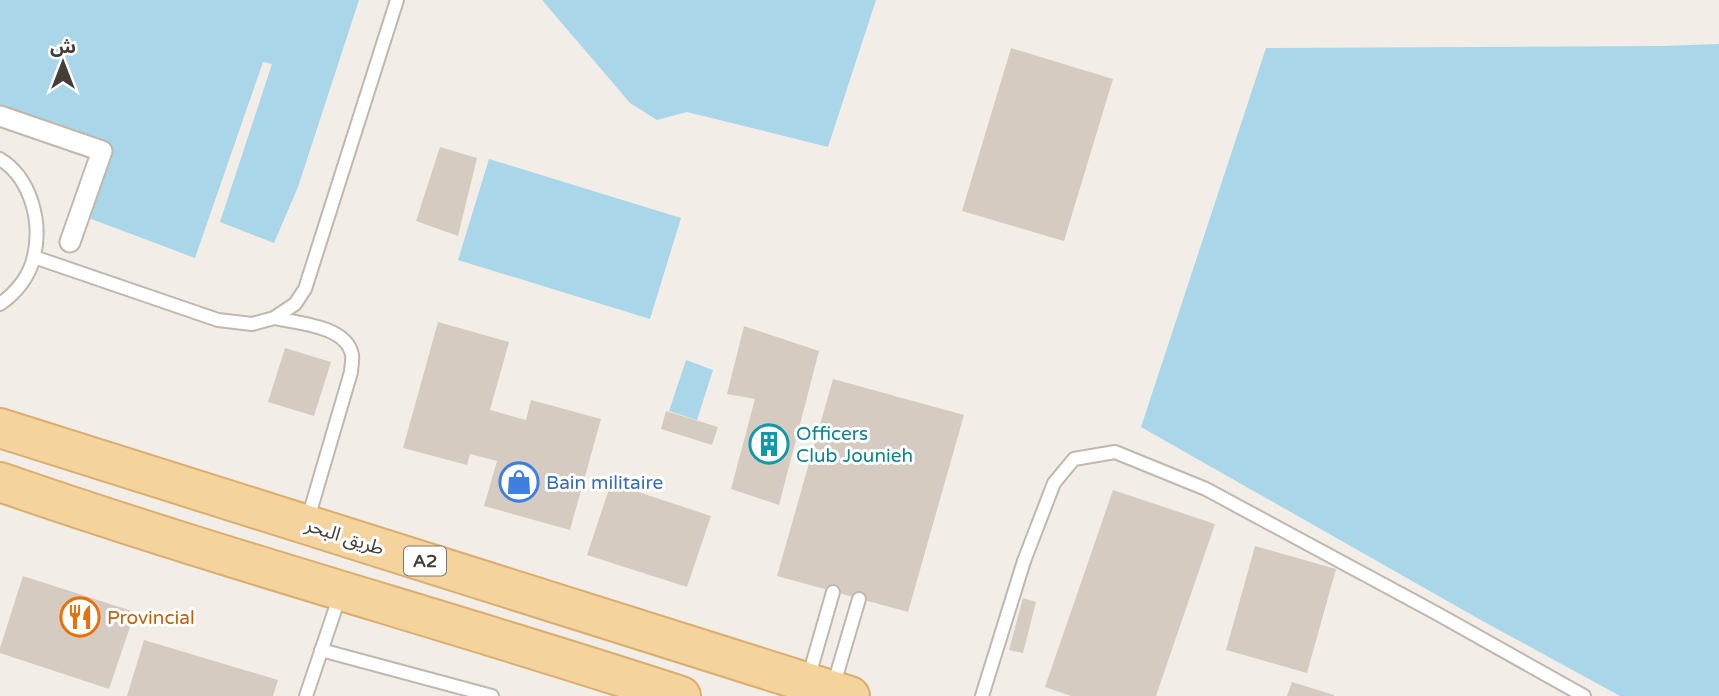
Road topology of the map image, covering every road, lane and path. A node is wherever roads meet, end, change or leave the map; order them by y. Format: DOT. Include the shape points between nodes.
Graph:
graph roads {
  1 [pos="397,0"];
  2 [pos="0,116"];
  3 [pos="0,159"];
  4 [pos="70,242"];
  5 [pos="34,257"];
  6 [pos="0,304"];
  7 [pos="274,318"];
  8 [pos="0,428"];
  9 [pos="0,482"];
  10 [pos="307,524"];
  11 [pos="286,574"];
  12 [pos="341,591"];
  13 [pos="833,592"];
  14 [pos="859,599"];
  15 [pos="321,650"];
  16 [pos="829,690"];
  17 [pos="306,696"];
  18 [pos="492,696"];
  19 [pos="681,696"];
  20 [pos="982,696"];
  21 [pos="1584,696"];
  1 -- 7 [label="lane" via="306,289 295,304"];
  2 -- 4 [label="street" via="102,150"];
  3 -- 5 [label="lane" via="24,184 33,206"];
  5 -- 6 [label="lane" via="19,287"];
  5 -- 7 [label="lane" via="218,320 252,324"];
  7 -- 10 [label="lane" via="323,328 344,338 352,355"];
  8 -- 10 [label="main road, طريق البحر / A2"];
  9 -- 11 [label="main road"];
  10 -- 11 [label="main road"];
  10 -- 16 [label="main road, طريق البحر / A2"];
  11 -- 12 [label="main road"];
  12 -- 15 [label="lane"];
  12 -- 19 [label="main road"];
  13 -- 16 [label="lane"];
  14 -- 16 [label="lane"];
  15 -- 17 [label="lane"];
  15 -- 18 [label="lane"];
  20 -- 21 [label="lane" via="1054,483 1074,459 1115,452 1206,489"];
}
